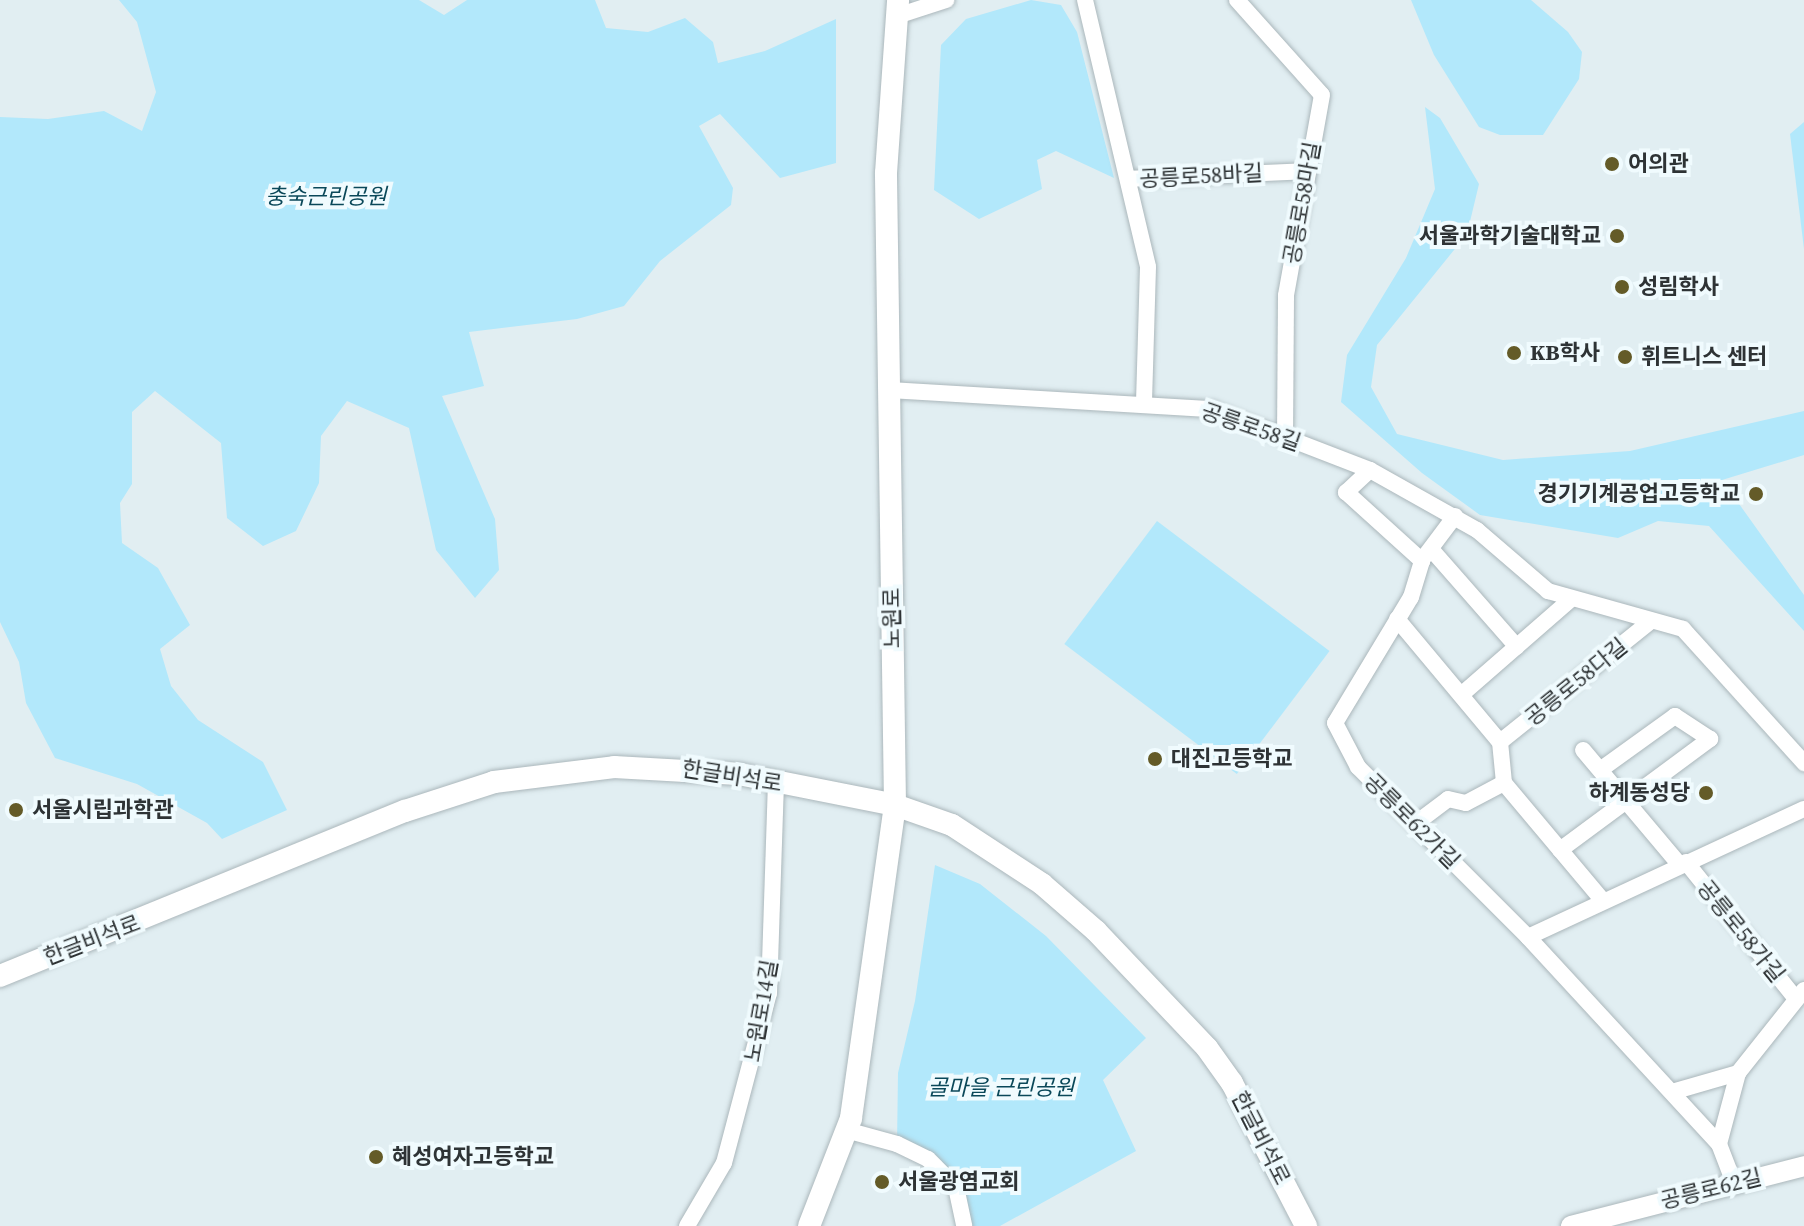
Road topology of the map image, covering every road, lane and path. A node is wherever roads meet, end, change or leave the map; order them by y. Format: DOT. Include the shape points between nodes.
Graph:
graph roads {
  1 [pos="946,0"];
  2 [pos="1085,0"];
  3 [pos="1237,0"];
  4 [pos="898,8"];
  5 [pos="1308,171"];
  6 [pos="1128,179"];
  7 [pos="889,390"];
  8 [pos="1144,403"];
  9 [pos="1285,438"];
  10 [pos="1370,470"];
  11 [pos="1455,516"];
  12 [pos="1426,555"];
  13 [pos="1570,600"];
  14 [pos="1397,619"];
  15 [pos="1651,621"];
  16 [pos="1517,647"];
  17 [pos="1461,695"];
  18 [pos="1500,742"];
  19 [pos="1583,750"];
  20 [pos="1804,763"];
  21 [pos="1600,770"];
  22 [pos="776,782"];
  23 [pos="1504,783"];
  24 [pos="1628,804"];
  25 [pos="895,805"];
  26 [pos="1804,809"];
  27 [pos="1415,824"];
  28 [pos="1560,850"];
  29 [pos="1683,863"];
  30 [pos="1603,901"];
  31 [pos="1528,937"];
  32 [pos="0,976"];
  33 [pos="1800,995"];
  34 [pos="1738,1073"];
  35 [pos="1672,1092"];
  36 [pos="846,1130"];
  37 [pos="1719,1144"];
  38 [pos="1804,1166"];
  39 [pos="1734,1183"];
  40 [pos="687,1226"];
  41 [pos="809,1226"];
  42 [pos="964,1226"];
  43 [pos="1306,1226"];
  44 [pos="1571,1226"];
  1 -- 4 [label="street"];
  2 -- 6 [label="street"];
  3 -- 5 [label="street, 공릉로58마길" via="1322,95"];
  4 -- 7 [label="main road, 노원로" via="886,173"];
  5 -- 6 [label="street, 공릉로58바길"];
  5 -- 9 [label="street, 공릉로58마길" via="1286,296"];
  6 -- 8 [label="street, 공릉로58바길" via="1148,267"];
  7 -- 8 [label="street, 공릉로58길"];
  7 -- 25 [label="main road, 노원로"];
  8 -- 9 [label="street, 공릉로58길" via="1212,409"];
  9 -- 10 [label="street, 공릉로58길"];
  10 -- 11 [label="street, 공릉로58길"];
  10 -- 12 [label="street" via="1346,492"];
  11 -- 12 [label="street, 공릉로62가길"];
  11 -- 13 [label="street, 공릉로58길" via="1548,591"];
  12 -- 14 [label="street, 공릉로62가길"];
  12 -- 16 [label="street"];
  13 -- 15 [label="street, 공릉로58길"];
  13 -- 16 [label="street"];
  14 -- 17 [label="street"];
  14 -- 27 [label="street, 공릉로62가길" via="1335,723 1358,767"];
  15 -- 18 [label="street, 공릉로58다길"];
  15 -- 20 [label="street, 공릉로58길" via="1683,629"];
  16 -- 17 [label="street"];
  17 -- 18 [label="street"];
  18 -- 23 [label="street"];
  19 -- 21 [label="street, 공릉로58가길"];
  21 -- 24 [label="street, 공릉로58가길"];
  21 -- 24 [label="street" via="1675,716 1710,739"];
  22 -- 25 [label="main road, 한글비석로"];
  22 -- 32 [label="main road, 한글비석로" via="715,770 647,766 579,768 494,782 405,811"];
  22 -- 40 [label="street, 노원로14길" via="769,993 724,1163"];
  23 -- 27 [label="street" via="1466,803 1448,799"];
  23 -- 28 [label="street"];
  24 -- 28 [label="street"];
  24 -- 29 [label="street, 공릉로58가길"];
  25 -- 36 [label="main road, 노원로"];
  25 -- 43 [label="main road, 한글비석로" via="952,825 995,850 1085,921 1134,969 1232,1083"];
  26 -- 29 [label="street"];
  27 -- 31 [label="street, 공릉로62가길"];
  28 -- 30 [label="street"];
  29 -- 30 [label="street"];
  29 -- 33 [label="street, 공릉로58가길"];
  30 -- 31 [label="street"];
  31 -- 35 [label="street, 공릉로62가길"];
  33 -- 34 [label="street, 공릉로58가길"];
  34 -- 35 [label="street"];
  34 -- 37 [label="street"];
  35 -- 37 [label="street, 공릉로62가길"];
  36 -- 41 [label="main road, 노원로"];
  36 -- 42 [label="street" via="928,1159 956,1187"];
  37 -- 39 [label="street, 공릉로62가길"];
  38 -- 39 [label="street, 공릉로62길"];
  39 -- 44 [label="street, 공릉로62길"];
}
